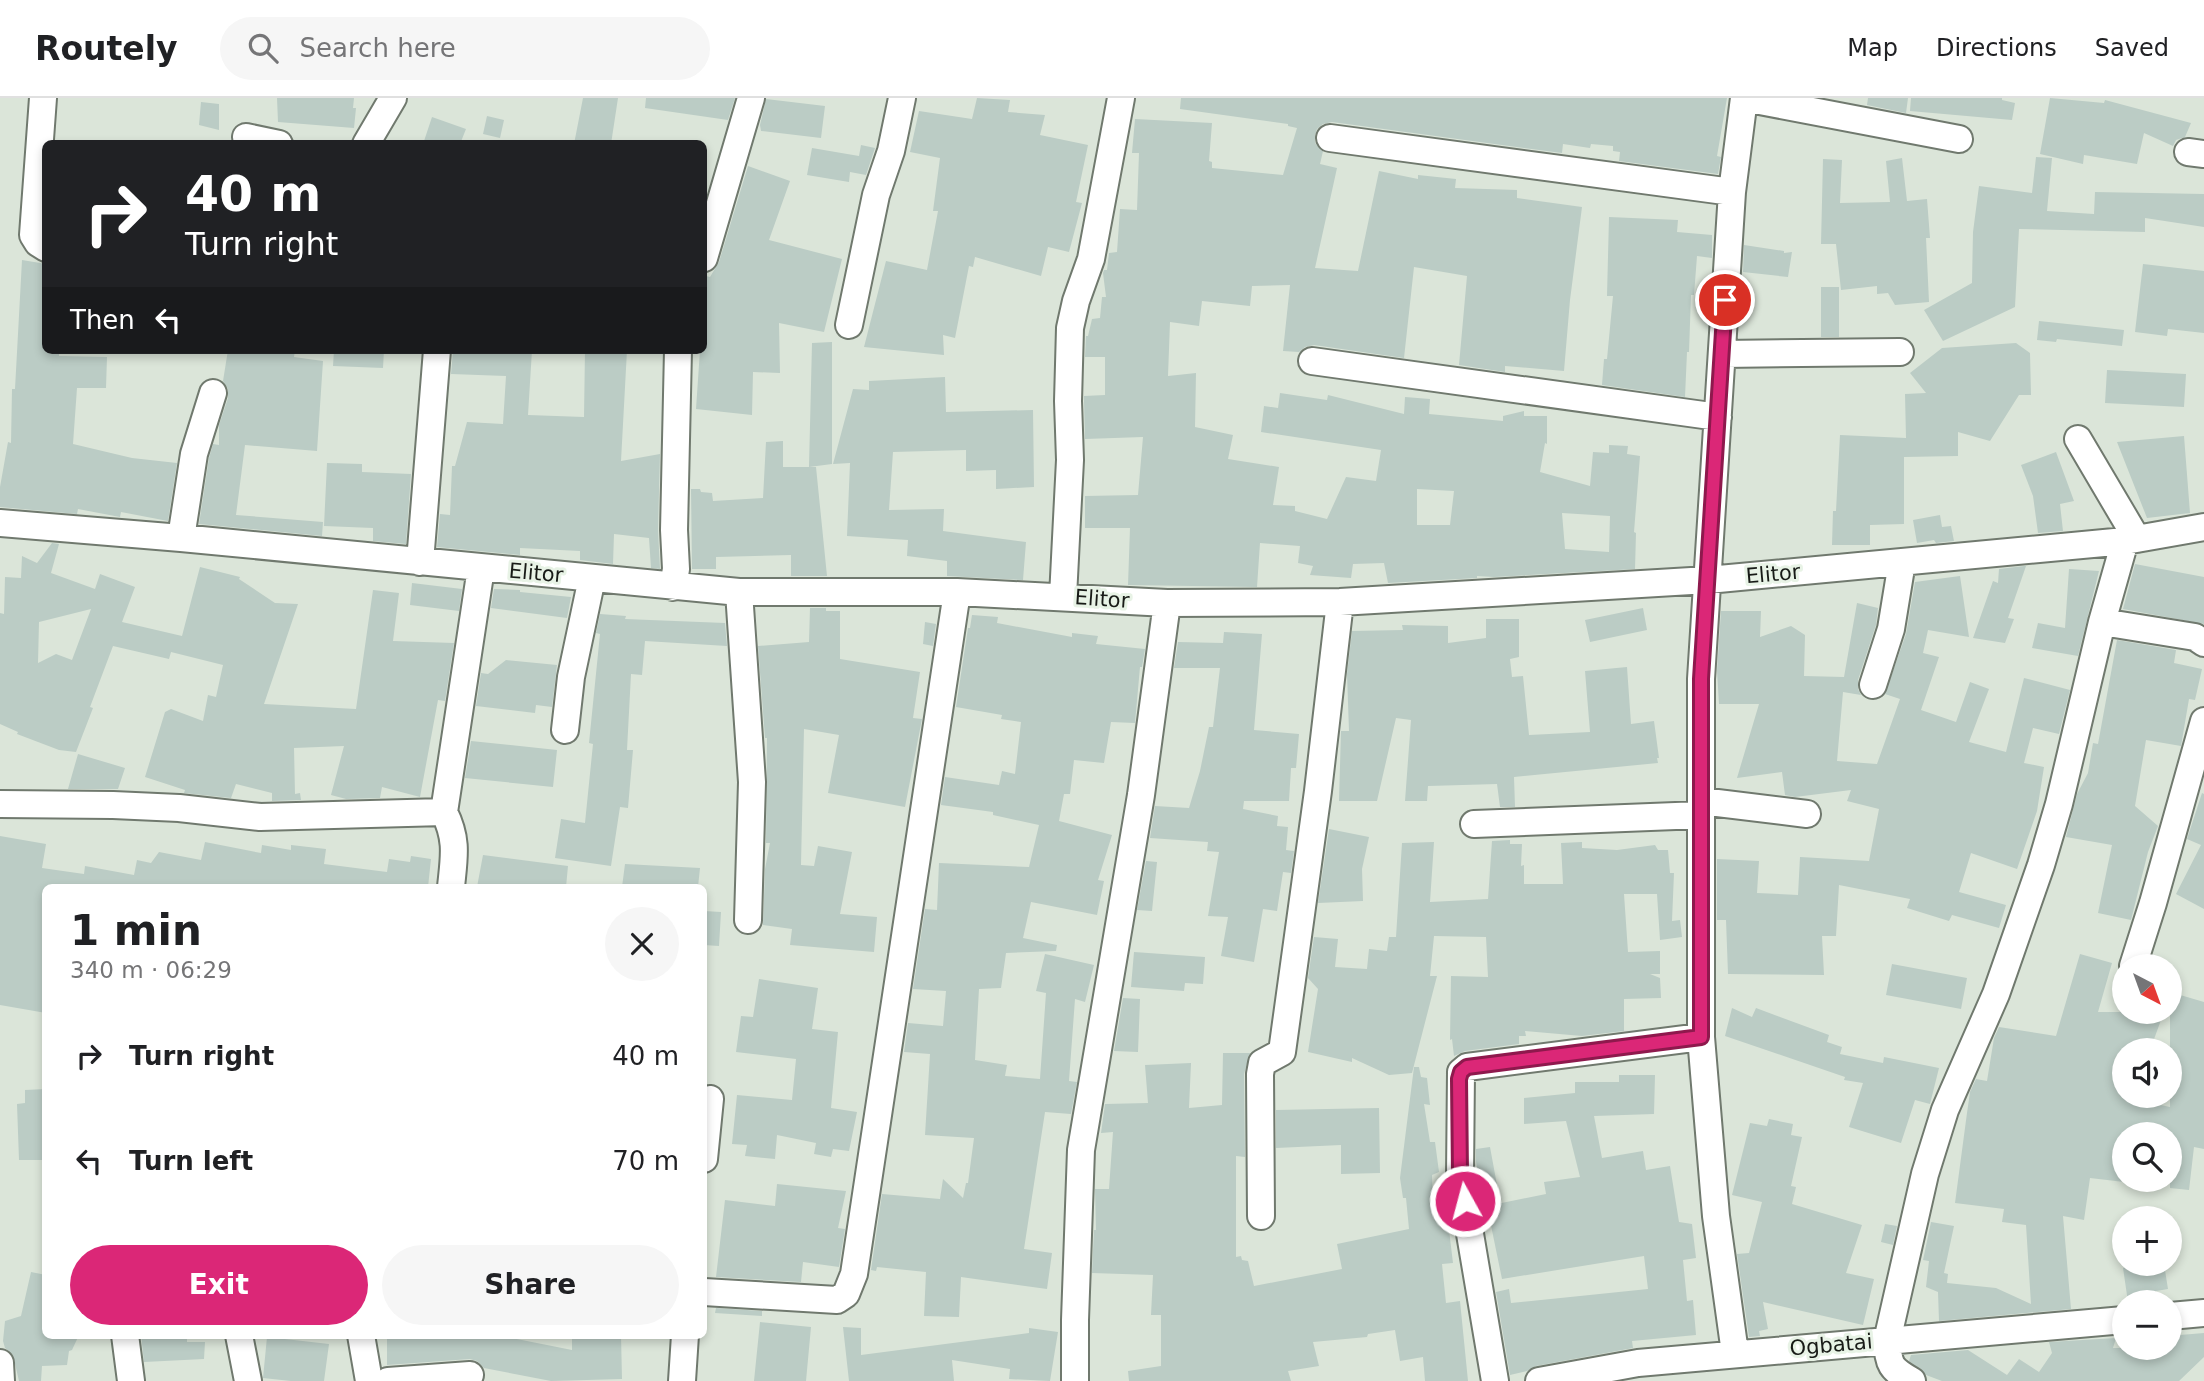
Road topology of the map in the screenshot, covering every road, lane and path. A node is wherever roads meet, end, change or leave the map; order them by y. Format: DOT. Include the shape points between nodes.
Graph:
graph roads {
  1 [pos="43,98"];
  2 [pos="393,98"];
  3 [pos="751,98"];
  4 [pos="901,98"];
  5 [pos="1121,98"];
  6 [pos="1744,98"];
  7 [pos="247,138"];
  8 [pos="1330,138"];
  9 [pos="1959,139"];
  10 [pos="258,140"];
  11 [pos="368,140"];
  12 [pos="1732,191"];
  13 [pos="42,246"];
  14 [pos="707,248"];
  15 [pos="849,325"];
  16 [pos="1900,352"];
  17 [pos="437,354"];
  18 [pos="678,354"];
  19 [pos="1722,354"];
  20 [pos="1312,361"];
  21 [pos="213,393"];
  22 [pos="1718,417"];
  23 [pos="2078,439"];
  24 [pos="0,523"];
  25 [pos="2204,527"];
  26 [pos="181,538"];
  27 [pos="2131,540"];
  28 [pos="420,562"];
  29 [pos="1902,562"];
  30 [pos="481,568"];
  31 [pos="592,578"];
  32 [pos="1708,580"];
  33 [pos="673,587"];
  34 [pos="738,592"];
  35 [pos="957,592"];
  36 [pos="1063,597"];
  37 [pos="1340,602"];
  38 [pos="1167,603"];
  39 [pos="2102,622"];
  40 [pos="2204,643"];
  41 [pos="1873,685"];
  42 [pos="2204,720"];
  43 [pos="565,730"];
  44 [pos="0,804"];
  45 [pos="1701,808"];
  46 [pos="444,812"];
  47 [pos="1807,814"];
  48 [pos="1474,824"];
  49 [pos="451,884"];
  50 [pos="748,920"];
  51 [pos="2137,954"];
  52 [pos="1701,1037"];
  53 [pos="710,1099"];
  54 [pos="707,1129"];
  55 [pos="1261,1216"];
  56 [pos="707,1292"];
  57 [pos="2204,1313"];
  58 [pos="2182,1315"];
  59 [pos="2112,1321"];
  60 [pos="126,1339"];
  61 [pos="240,1339"];
  62 [pos="361,1339"];
  63 [pos="685,1339"];
  64 [pos="1888,1341"];
  65 [pos="1735,1353"];
  66 [pos="0,1363"];
  67 [pos="1636,1372"];
  68 [pos="470,1375"];
  69 [pos="1,1381"];
  70 [pos="131,1381"];
  71 [pos="248,1381"];
  72 [pos="369,1381"];
  73 [pos="388,1381"];
  74 [pos="682,1381"];
  75 [pos="1075,1381"];
  76 [pos="1495,1381"];
  77 [pos="1539,1381"];
  78 [pos="1912,1381"];
  1 -- 13 [label="street" via="33,235"];
  2 -- 11 [label="street"];
  3 -- 14 [label="street"];
  4 -- 15 [label="street"];
  5 -- 36 [label="street" via="1091,259 1070,328"];
  6 -- 9 [label="street"];
  6 -- 12 [label="street"];
  7 -- 10 [label="street"];
  8 -- 12 [label="street"];
  12 -- 19 [label="street"];
  16 -- 19 [label="street"];
  17 -- 28 [label="street"];
  18 -- 33 [label="street"];
  19 -- 22 [label="street"];
  20 -- 22 [label="street"];
  21 -- 26 [label="street" via="194,454"];
  22 -- 32 [label="street"];
  23 -- 27 [label="street"];
  24 -- 26 [label="street, Elitor"];
  25 -- 27 [label="street, Elitor"];
  26 -- 28 [label="street, Elitor"];
  27 -- 29 [label="street, Elitor"];
  27 -- 39 [label="street"];
  28 -- 30 [label="street, Elitor"];
  29 -- 32 [label="street, Elitor"];
  29 -- 41 [label="street" via="1891,629"];
  30 -- 31 [label="street, Elitor"];
  30 -- 46 [label="street"];
  31 -- 33 [label="street, Elitor"];
  31 -- 43 [label="street"];
  32 -- 37 [label="street, Elitor"];
  32 -- 45 [label="street" via="1701,679"];
  33 -- 34 [label="street, Elitor"];
  34 -- 35 [label="street, Elitor"];
  34 -- 50 [label="street" via="752,782"];
  35 -- 36 [label="street, Elitor"];
  35 -- 56 [label="street" via="850,1284 837,1300"];
  36 -- 38 [label="street, Elitor"];
  37 -- 38 [label="street, Elitor"];
  37 -- 55 [label="street" via="1282,1052 1262,1063 1259,1073"];
  38 -- 75 [label="street" via="1141,795 1081,1150"];
  39 -- 40 [label="street" via="2195,637"];
  39 -- 64 [label="street" via="2041,865 1996,994 1945,1110 1925,1174"];
  42 -- 51 [label="street"];
  44 -- 46 [label="street" via="139,806 260,817"];
  45 -- 47 [label="street"];
  45 -- 48 [label="street"];
  45 -- 52 [label="street"];
  46 -- 49 [label="street" via="455,845"];
  52 -- 65 [label="street" via="1716,1216"];
  52 -- 76 [label="street" via="1467,1067 1461,1072 1460,1175"];
  53 -- 54 [label="street"];
  57 -- 58 [label="street"];
  59 -- 64 [label="street, Ogbatai"];
  60 -- 70 [label="street"];
  61 -- 71 [label="street"];
  62 -- 72 [label="street"];
  63 -- 74 [label="street"];
  64 -- 65 [label="street, Ogbatai"];
  64 -- 78 [label="street" via="1888,1362"];
  65 -- 67 [label="street, Ogbatai"];
  66 -- 69 [label="street"];
  67 -- 77 [label="street, Ogbatai"];
  68 -- 73 [label="street"];
}
